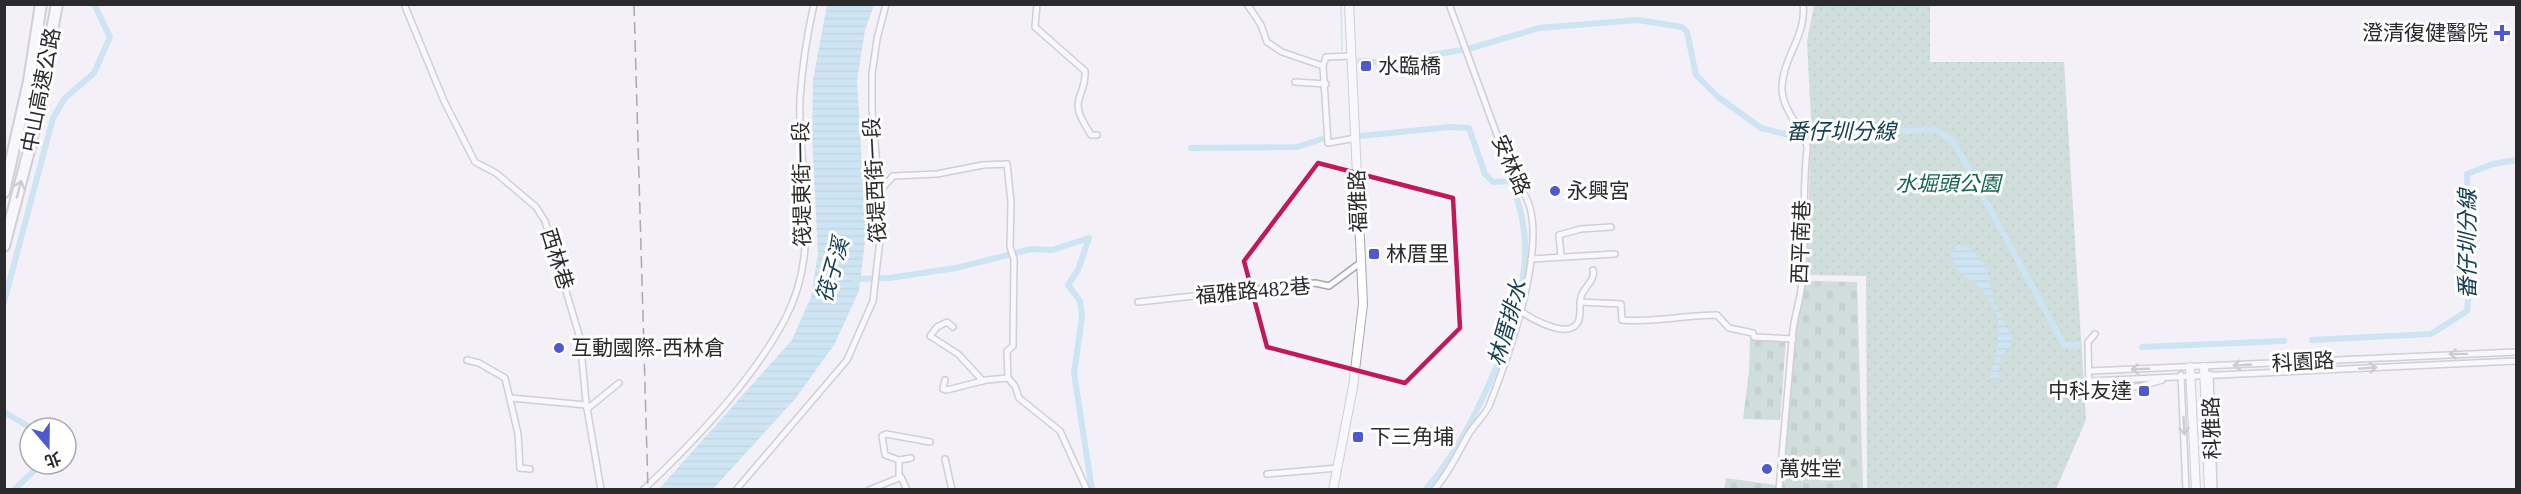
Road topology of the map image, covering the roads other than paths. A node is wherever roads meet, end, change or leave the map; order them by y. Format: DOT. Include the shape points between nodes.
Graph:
graph roads {
  1 [pos="41,4"];
  2 [pos="57,4"];
  3 [pos="405,4"];
  4 [pos="814,4"];
  5 [pos="886,4"];
  6 [pos="1037,4"];
  7 [pos="1247,4"];
  8 [pos="1349,4"];
  9 [pos="1449,4"];
  10 [pos="1803,4"];
  11 [pos="1351,56"];
  12 [pos="1323,66"];
  13 [pos="1295,82"];
  14 [pos="1326,84"];
  15 [pos="1097,135"];
  16 [pos="1356,138"];
  17 [pos="4,192"];
  18 [pos="879,192"];
  19 [pos="1611,227"];
  20 [pos="4,246"];
  21 [pos="1615,254"];
  22 [pos="1561,256"];
  23 [pos="1531,259"];
  24 [pos="1360,263"];
  25 [pos="1593,270"];
  26 [pos="1138,302"];
  27 [pos="1580,302"];
  28 [pos="1522,312"];
  29 [pos="953,327"];
  30 [pos="2096,334"];
  31 [pos="1793,339"];
  32 [pos="2517,352"];
  33 [pos="467,360"];
  34 [pos="2517,361"];
  35 [pos="2190,367"];
  36 [pos="2207,367"];
  37 [pos="2181,368"];
  38 [pos="2090,370"];
  39 [pos="2207,376"];
  40 [pos="2181,377"];
  41 [pos="2190,377"];
  42 [pos="1008,378"];
  43 [pos="2169,378"];
  44 [pos="945,380"];
  45 [pos="983,381"];
  46 [pos="2091,381"];
  47 [pos="619,383"];
  48 [pos="511,398"];
  49 [pos="587,407"];
  50 [pos="930,442"];
  51 [pos="911,458"];
  52 [pos="945,459"];
  53 [pos="899,460"];
  54 [pos="1338,468"];
  55 [pos="530,469"];
  56 [pos="1267,474"];
  57 [pos="899,478"];
  58 [pos="601,489"];
  59 [pos="643,489"];
  60 [pos="736,489"];
  61 [pos="869,489"];
  62 [pos="907,489"];
  63 [pos="952,489"];
  64 [pos="1087,489"];
  65 [pos="1333,489"];
  66 [pos="1434,489"];
  67 [pos="1779,489"];
  68 [pos="2186,489"];
  69 [pos="2196,489"];
  70 [pos="2209,489"];
  71 [pos="2214,489"];
  1 -- 17 [label="highway, 中山高速公路" via="29,81"];
  20 -- 2 [label="highway, 中山高速公路, one-way" via="32,143"];
  3 -- 49 [label="street, 西林巷" via="444,101 475,162 496,173 543,215 580,338"];
  4 -- 59 [label="street, 筏堤東街一段" via="800,100 804,263 792,302 775,336 743,381 692,441"];
  5 -- 18 [label="street, 筏堤西街一段" via="872,74"];
  6 -- 15 [label="street" via="1035,27 1085,71 1079,113 1091,135"];
  7 -- 12 [label="street" via="1261,25 1266,42"];
  8 -- 11 [label="main road, 福雅路"];
  9 -- 23 [label="street, 安林路" via="1515,184 1526,197"];
  10 -- 31 [label="street, 西平南巷" via="1803,27 1782,86 1788,113 1807,148 1803,280"];
  11 -- 12 [label="street" via="1326,57"];
  11 -- 16 [label="main road, 福雅路"];
  12 -- 14 [label="street"];
  13 -- 14 [label="street"];
  14 -- 16 [label="street" via="1328,143"];
  16 -- 24 [label="main road, 福雅路"];
  18 -- 42 [label="street" via="893,176 1007,164 1014,304 1013,346 1007,351"];
  18 -- 60 [label="street, 筏堤西街一段" via="882,221 876,288 854,348 826,388"];
  19 -- 22 [label="street" via="1559,235"];
  21 -- 22 [label="street"];
  22 -- 23 [label="street"];
  23 -- 28 [label="street, 安林路"];
  24 -- 26 [label="street, 福雅路482巷" via="1329,286 1315,283"];
  24 -- 54 [label="main road, 福雅路" via="1363,304"];
  25 -- 27 [label="street"];
  27 -- 28 [label="street" via="1577,325 1564,329 1551,328"];
  27 -- 31 [label="street" via="1621,304 1622,320 1646,322 1717,315 1729,328 1753,333 1754,337"];
  28 -- 66 [label="street, 安林路" via="1488,407 1446,477"];
  29 -- 45 [label="street" via="947,322 930,336 958,354"];
  30 -- 38 [label="street" via="2088,342"];
  31 -- 67 [label="street, 西平南巷"];
  32 -- 36 [label="street, 科園路, one-way"];
  33 -- 48 [label="street" via="503,375"];
  39 -- 34 [label="street, 科園路, one-way"];
  35 -- 36 [label="street, 科園路"];
  35 -- 37 [label="street, 科園路"];
  35 -- 41 [label="main road, 科雅路"];
  36 -- 39 [label="main road, 科雅路"];
  37 -- 38 [label="street, 科園路, one-way"];
  37 -- 40 [label="street, 科雅路"];
  38 -- 46 [label="street"];
  39 -- 41 [label="street, 科園路"];
  39 -- 70 [label="main road, 科雅路"];
  39 -- 71 [label="street, 科雅路"];
  40 -- 41 [label="street, 科園路"];
  40 -- 43 [label="street, 科園路"];
  40 -- 68 [label="street, 科雅路, one-way"];
  41 -- 69 [label="main road, 科雅路"];
  42 -- 45 [label="street"];
  42 -- 64 [label="street" via="1019,398 1060,431"];
  43 -- 46 [label="street, 科園路"];
  43 -- 46 [label="street" via="2089,393"];
  44 -- 45 [label="street" via="946,390"];
  47 -- 49 [label="street"];
  48 -- 49 [label="street"];
  48 -- 55 [label="street" via="520,468"];
  49 -- 58 [label="street, 西林巷"];
  50 -- 53 [label="street" via="884,435 885,455"];
  51 -- 53 [label="street"];
  52 -- 63 [label="street"];
  53 -- 57 [label="street"];
  54 -- 56 [label="street"];
  54 -- 65 [label="main road, 福雅路"];
  57 -- 61 [label="street"];
  57 -- 62 [label="street"];
}
